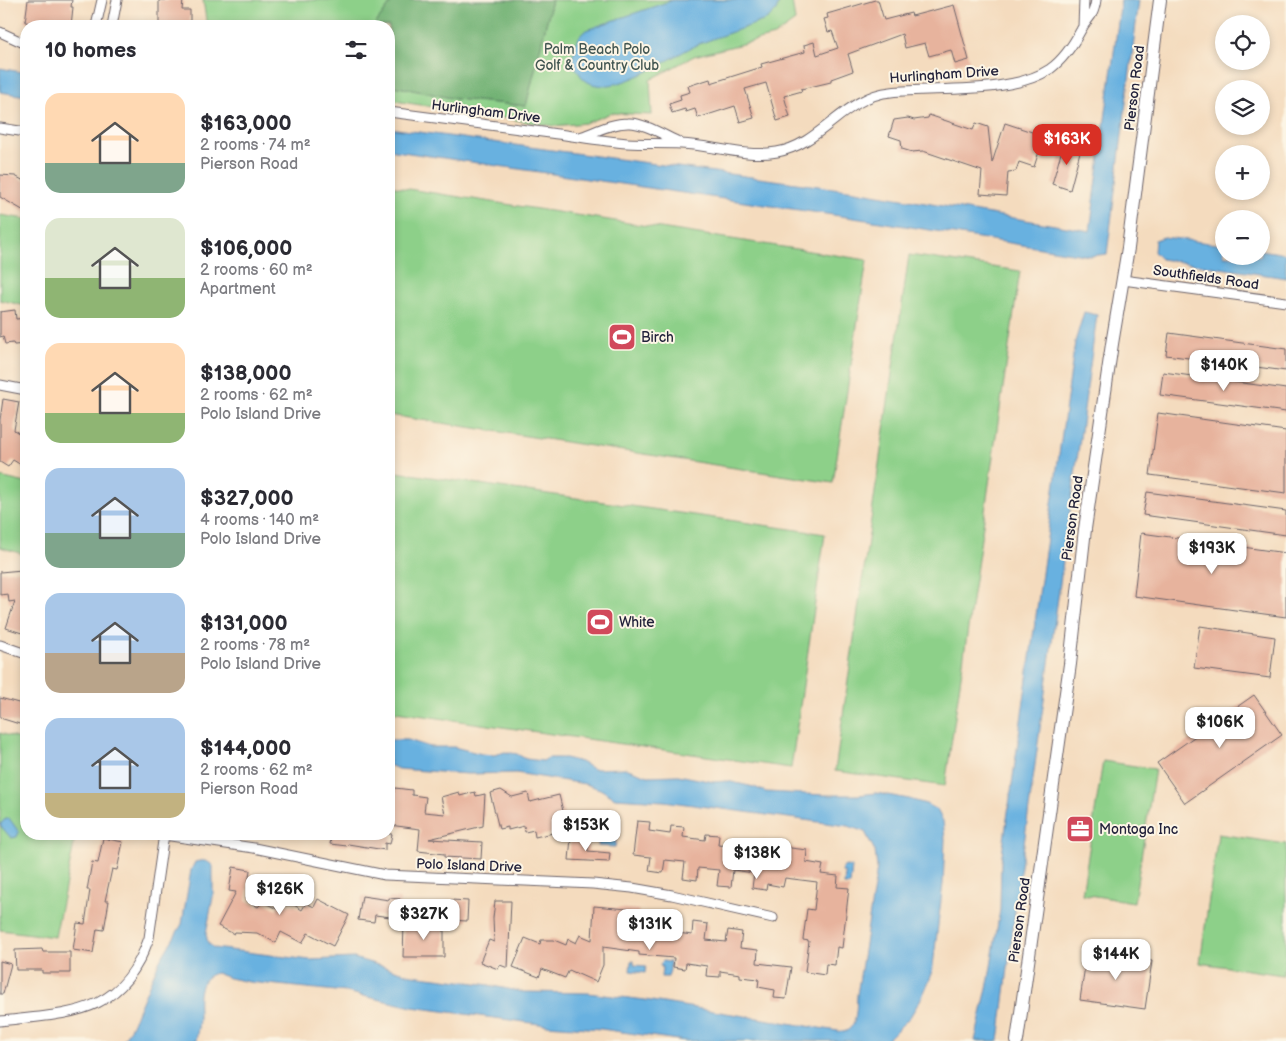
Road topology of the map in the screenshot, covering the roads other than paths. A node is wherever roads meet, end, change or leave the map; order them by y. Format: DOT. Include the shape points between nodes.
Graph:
graph roads {
  1 [pos="102,0"];
  2 [pos="117,0"];
  3 [pos="1084,0"];
  4 [pos="1096,0"];
  5 [pos="1160,0"];
  6 [pos="97,20"];
  7 [pos="113,20"];
  8 [pos="1083,27"];
  9 [pos="0,32"];
  10 [pos="20,41"];
  11 [pos="395,113"];
  12 [pos="0,128"];
  13 [pos="20,131"];
  14 [pos="580,137"];
  15 [pos="682,144"];
  16 [pos="1123,280"];
  17 [pos="1286,302"];
  18 [pos="0,385"];
  19 [pos="20,389"];
  20 [pos="0,645"];
  21 [pos="20,652"];
  22 [pos="163,840"];
  23 [pos="203,840"];
  24 [pos="773,918"];
  25 [pos="0,1021"];
  26 [pos="1017,1041"];
  1 -- 6 [label="street"];
  2 -- 7 [label="street"];
  3 -- 8 [label="street, Hurlingham Drive"];
  4 -- 8 [label="street, Hurlingham Drive" via="1094,13"];
  5 -- 16 [label="street, Pierson Road"];
  8 -- 15 [label="street, Hurlingham Drive" via="1063,57 1049,70 1032,78 964,89 880,93 863,100 793,148 758,154"];
  9 -- 10 [label="street"];
  11 -- 14 [label="street, Hurlingham Drive"];
  12 -- 13 [label="street"];
  14 -- 15 [label="street, Hurlingham Drive" via="625,143"];
  14 -- 15 [label="street, Hurlingham Drive" via="629,123"];
  16 -- 17 [label="street, Southfields Road"];
  16 -- 26 [label="street, Pierson Road" via="1085,530 1070,664"];
  18 -- 19 [label="street"];
  20 -- 21 [label="street"];
  22 -- 25 [label="street" via="149,938 144,954 126,982 100,1002 69,1014"];
  23 -- 24 [label="street, Polo Island Drive" via="385,875 632,888"];
}
